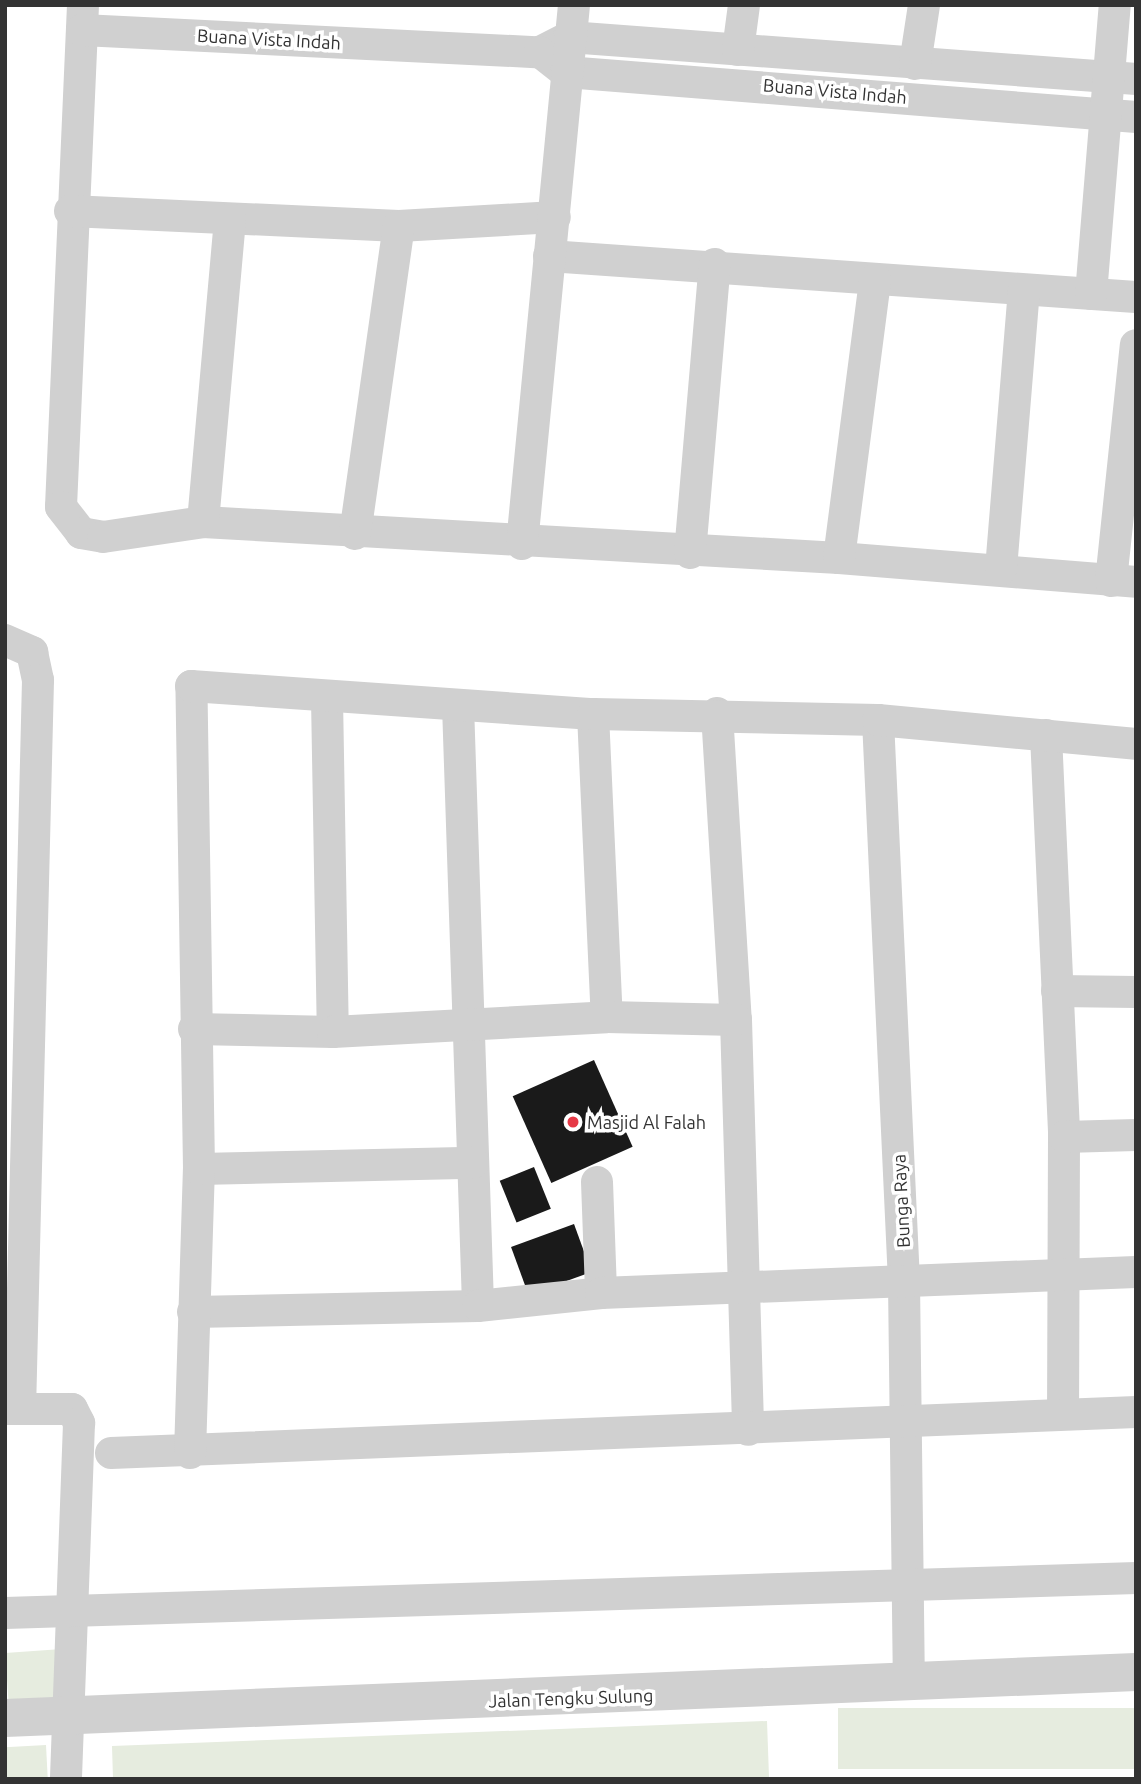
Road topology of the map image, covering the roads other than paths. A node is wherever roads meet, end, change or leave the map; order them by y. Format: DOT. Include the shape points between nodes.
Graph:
graph roads {
  1 [pos="574,5"];
  2 [pos="744,5"];
  3 [pos="924,5"];
  4 [pos="1115,5"];
  5 [pos="82,17"];
  6 [pos="569,37"];
  7 [pos="738,50"];
  8 [pos="540,52"];
  9 [pos="877,61"];
  10 [pos="915,64"];
  11 [pos="566,72"];
  12 [pos="1121,78"];
  13 [pos="873,94"];
  14 [pos="1104,115"];
  15 [pos="1136,117"];
  16 [pos="70,211"];
  17 [pos="555,217"];
  18 [pos="230,219"];
  19 [pos="398,226"];
  20 [pos="549,256"];
  21 [pos="715,264"];
  22 [pos="875,279"];
  23 [pos="1024,290"];
  24 [pos="1091,294"];
  25 [pos="1136,297"];
  26 [pos="1136,345"];
  27 [pos="203,523"];
  28 [pos="355,534"];
  29 [pos="522,544"];
  30 [pos="690,553"];
  31 [pos="839,558"];
  32 [pos="1001,569"];
  33 [pos="1124,581"];
  34 [pos="5,640"];
  35 [pos="327,698"];
  36 [pos="458,705"];
  37 [pos="717,713"];
  38 [pos="593,714"];
  39 [pos="878,720"];
  40 [pos="1046,735"];
  41 [pos="1136,744"];
  42 [pos="1057,991"];
  43 [pos="1136,992"];
  44 [pos="607,1017"];
  45 [pos="736,1020"];
  46 [pos="17,1021"];
  47 [pos="467,1026"];
  48 [pos="194,1029"];
  49 [pos="333,1032"];
  50 [pos="1136,1135"];
  51 [pos="1064,1137"];
  52 [pos="473,1163"];
  53 [pos="199,1169"];
  54 [pos="597,1182"];
  55 [pos="1136,1272"];
  56 [pos="1061,1273"];
  57 [pos="904,1282"];
  58 [pos="747,1287"];
  59 [pos="601,1293"];
  60 [pos="478,1306"];
  61 [pos="192,1312"];
  62 [pos="13,1409"];
  63 [pos="1136,1412"];
  64 [pos="1063,1414"];
  65 [pos="907,1418"];
  66 [pos="748,1430"];
  67 [pos="111,1453"];
  68 [pos="190,1453"];
  69 [pos="1136,1578"];
  70 [pos="912,1584"];
  71 [pos="72,1610"];
  72 [pos="5,1613"];
  73 [pos="1136,1672"];
  74 [pos="909,1683"];
  75 [pos="68,1717"];
  76 [pos="5,1718"];
  77 [pos="66,1779"];
  1 -- 6 [label="street"];
  2 -- 7 [label="street"];
  3 -- 10 [label="street"];
  4 -- 12 [label="street"];
  5 -- 8 [label="street, Buana Vista Indah"];
  5 -- 16 [label="street"];
  6 -- 7 [label="street, Buana Vista Indah"];
  6 -- 8 [label="street"];
  6 -- 11 [label="street"];
  7 -- 9 [label="street, Buana Vista Indah"];
  8 -- 11 [label="street"];
  9 -- 10 [label="street, Buana Vista Indah"];
  9 -- 13 [label="street"];
  10 -- 12 [label="street, Buana Vista Indah"];
  11 -- 13 [label="street, Buana Vista Indah"];
  11 -- 17 [label="street"];
  12 -- 14 [label="street"];
  13 -- 14 [label="street, Buana Vista Indah"];
  14 -- 15 [label="street, Buana Vista Indah"];
  14 -- 24 [label="street"];
  16 -- 18 [label="street"];
  16 -- 27 [label="street" via="61,507 81,533 103,537"];
  17 -- 19 [label="street"];
  17 -- 20 [label="street"];
  18 -- 19 [label="street"];
  18 -- 27 [label="street"];
  19 -- 28 [label="street"];
  20 -- 21 [label="street"];
  20 -- 29 [label="street"];
  21 -- 22 [label="street"];
  21 -- 30 [label="street"];
  22 -- 23 [label="street"];
  22 -- 31 [label="street"];
  23 -- 24 [label="street"];
  23 -- 32 [label="street"];
  24 -- 25 [label="street"];
  26 -- 33 [label="street"];
  27 -- 28 [label="street"];
  28 -- 29 [label="street"];
  29 -- 30 [label="street"];
  30 -- 31 [label="street"];
  31 -- 32 [label="street"];
  32 -- 33 [label="street"];
  34 -- 46 [label="street" via="32,652 38,680"];
  35 -- 36 [label="street"];
  35 -- 48 [label="street" via="196,683 188,690"];
  35 -- 49 [label="street"];
  36 -- 38 [label="street"];
  36 -- 47 [label="street"];
  37 -- 38 [label="street"];
  37 -- 39 [label="street"];
  37 -- 45 [label="street"];
  38 -- 44 [label="street"];
  39 -- 40 [label="street"];
  39 -- 57 [label="street, Bunga Raya"];
  40 -- 41 [label="street"];
  40 -- 42 [label="street"];
  42 -- 43 [label="street"];
  42 -- 51 [label="street"];
  44 -- 45 [label="street"];
  44 -- 47 [label="street"];
  45 -- 58 [label="street"];
  46 -- 62 [label="street"];
  47 -- 49 [label="street"];
  47 -- 52 [label="street"];
  48 -- 49 [label="street"];
  48 -- 53 [label="street"];
  50 -- 51 [label="street"];
  51 -- 56 [label="street"];
  52 -- 53 [label="street"];
  52 -- 60 [label="street"];
  53 -- 61 [label="street"];
  54 -- 59 [label="street"];
  55 -- 56 [label="street"];
  56 -- 57 [label="street"];
  56 -- 64 [label="street"];
  57 -- 58 [label="street"];
  57 -- 65 [label="street, Bunga Raya"];
  58 -- 59 [label="street"];
  58 -- 66 [label="street"];
  59 -- 60 [label="street"];
  60 -- 61 [label="street"];
  61 -- 68 [label="street"];
  62 -- 71 [label="street" via="72,1409 79,1423"];
  63 -- 64 [label="street"];
  64 -- 65 [label="street"];
  65 -- 66 [label="street"];
  65 -- 70 [label="street, Bunga Raya"];
  66 -- 68 [label="street"];
  67 -- 68 [label="street"];
  69 -- 70 [label="street"];
  70 -- 71 [label="street"];
  70 -- 74 [label="street, Bunga Raya"];
  71 -- 72 [label="street"];
  71 -- 75 [label="street"];
  73 -- 74 [label="street, Jalan Tengku Sulung"];
  74 -- 75 [label="street, Jalan Tengku Sulung"];
  75 -- 76 [label="street, Jalan Tengku Sulung"];
  75 -- 77 [label="street"];
}
